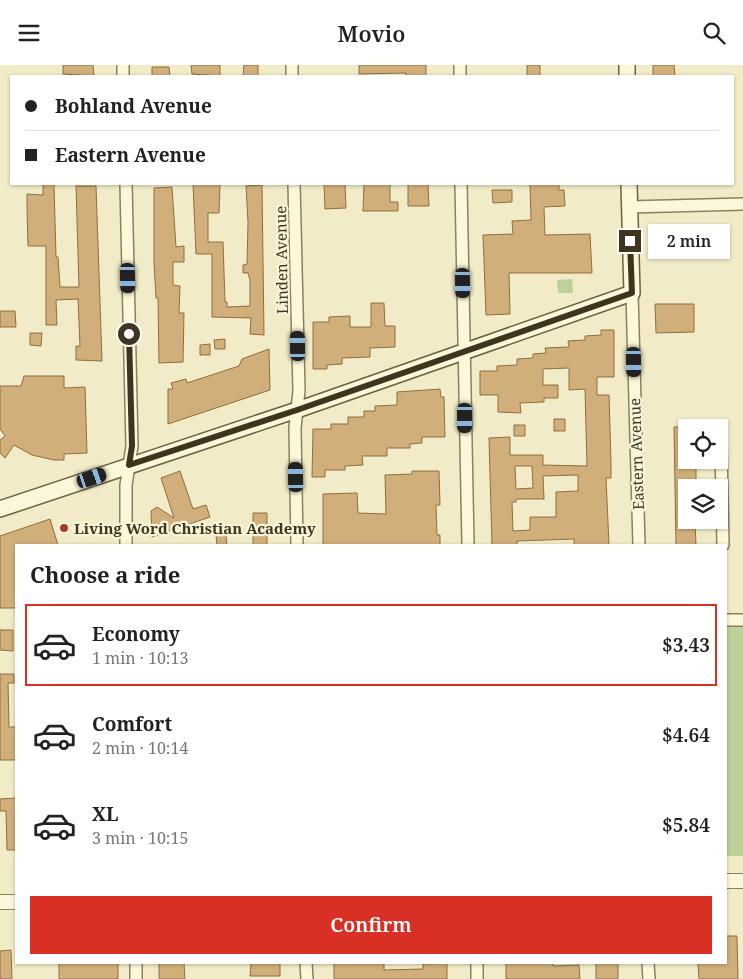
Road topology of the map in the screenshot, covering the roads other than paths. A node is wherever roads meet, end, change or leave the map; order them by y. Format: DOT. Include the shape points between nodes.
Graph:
graph roads {
  1 [pos="126,185"];
  2 [pos="294,185"];
  3 [pos="462,185"];
  4 [pos="629,185"];
  5 [pos="743,204"];
  6 [pos="630,207"];
  7 [pos="632,293"];
  8 [pos="464,350"];
  9 [pos="297,410"];
  10 [pos="129,465"];
  11 [pos="721,469"];
  12 [pos="0,509"];
  13 [pos="126,544"];
  14 [pos="297,544"];
  15 [pos="468,544"];
  16 [pos="639,544"];
  17 [pos="723,544"];
  18 [pos="743,619"];
  19 [pos="727,620"];
  20 [pos="727,881"];
  21 [pos="743,881"];
  22 [pos="0,902"];
  23 [pos="15,902"];
  24 [pos="136,964"];
  25 [pos="306,964"];
  26 [pos="477,964"];
  27 [pos="648,964"];
  28 [pos="136,979"];
  29 [pos="307,979"];
  30 [pos="477,979"];
  31 [pos="649,979"];
  1 -- 10 [label="street" via="132,446"];
  2 -- 9 [label="street, Linden Avenue"];
  3 -- 8 [label="street"];
  4 -- 6 [label="main road, Eastern Avenue"];
  5 -- 6 [label="street"];
  6 -- 7 [label="main road, Eastern Avenue"];
  7 -- 8 [label="main road"];
  7 -- 16 [label="street, Eastern Avenue"];
  8 -- 9 [label="main road"];
  8 -- 15 [label="street"];
  9 -- 10 [label="main road"];
  9 -- 14 [label="street, Linden Avenue"];
  10 -- 12 [label="main road"];
  10 -- 13 [label="street"];
  11 -- 17 [label="street"];
  18 -- 19 [label="street"];
  20 -- 21 [label="street"];
  22 -- 23 [label="street"];
  24 -- 28 [label="street"];
  25 -- 29 [label="street"];
  26 -- 30 [label="street"];
  27 -- 31 [label="street"];
}
